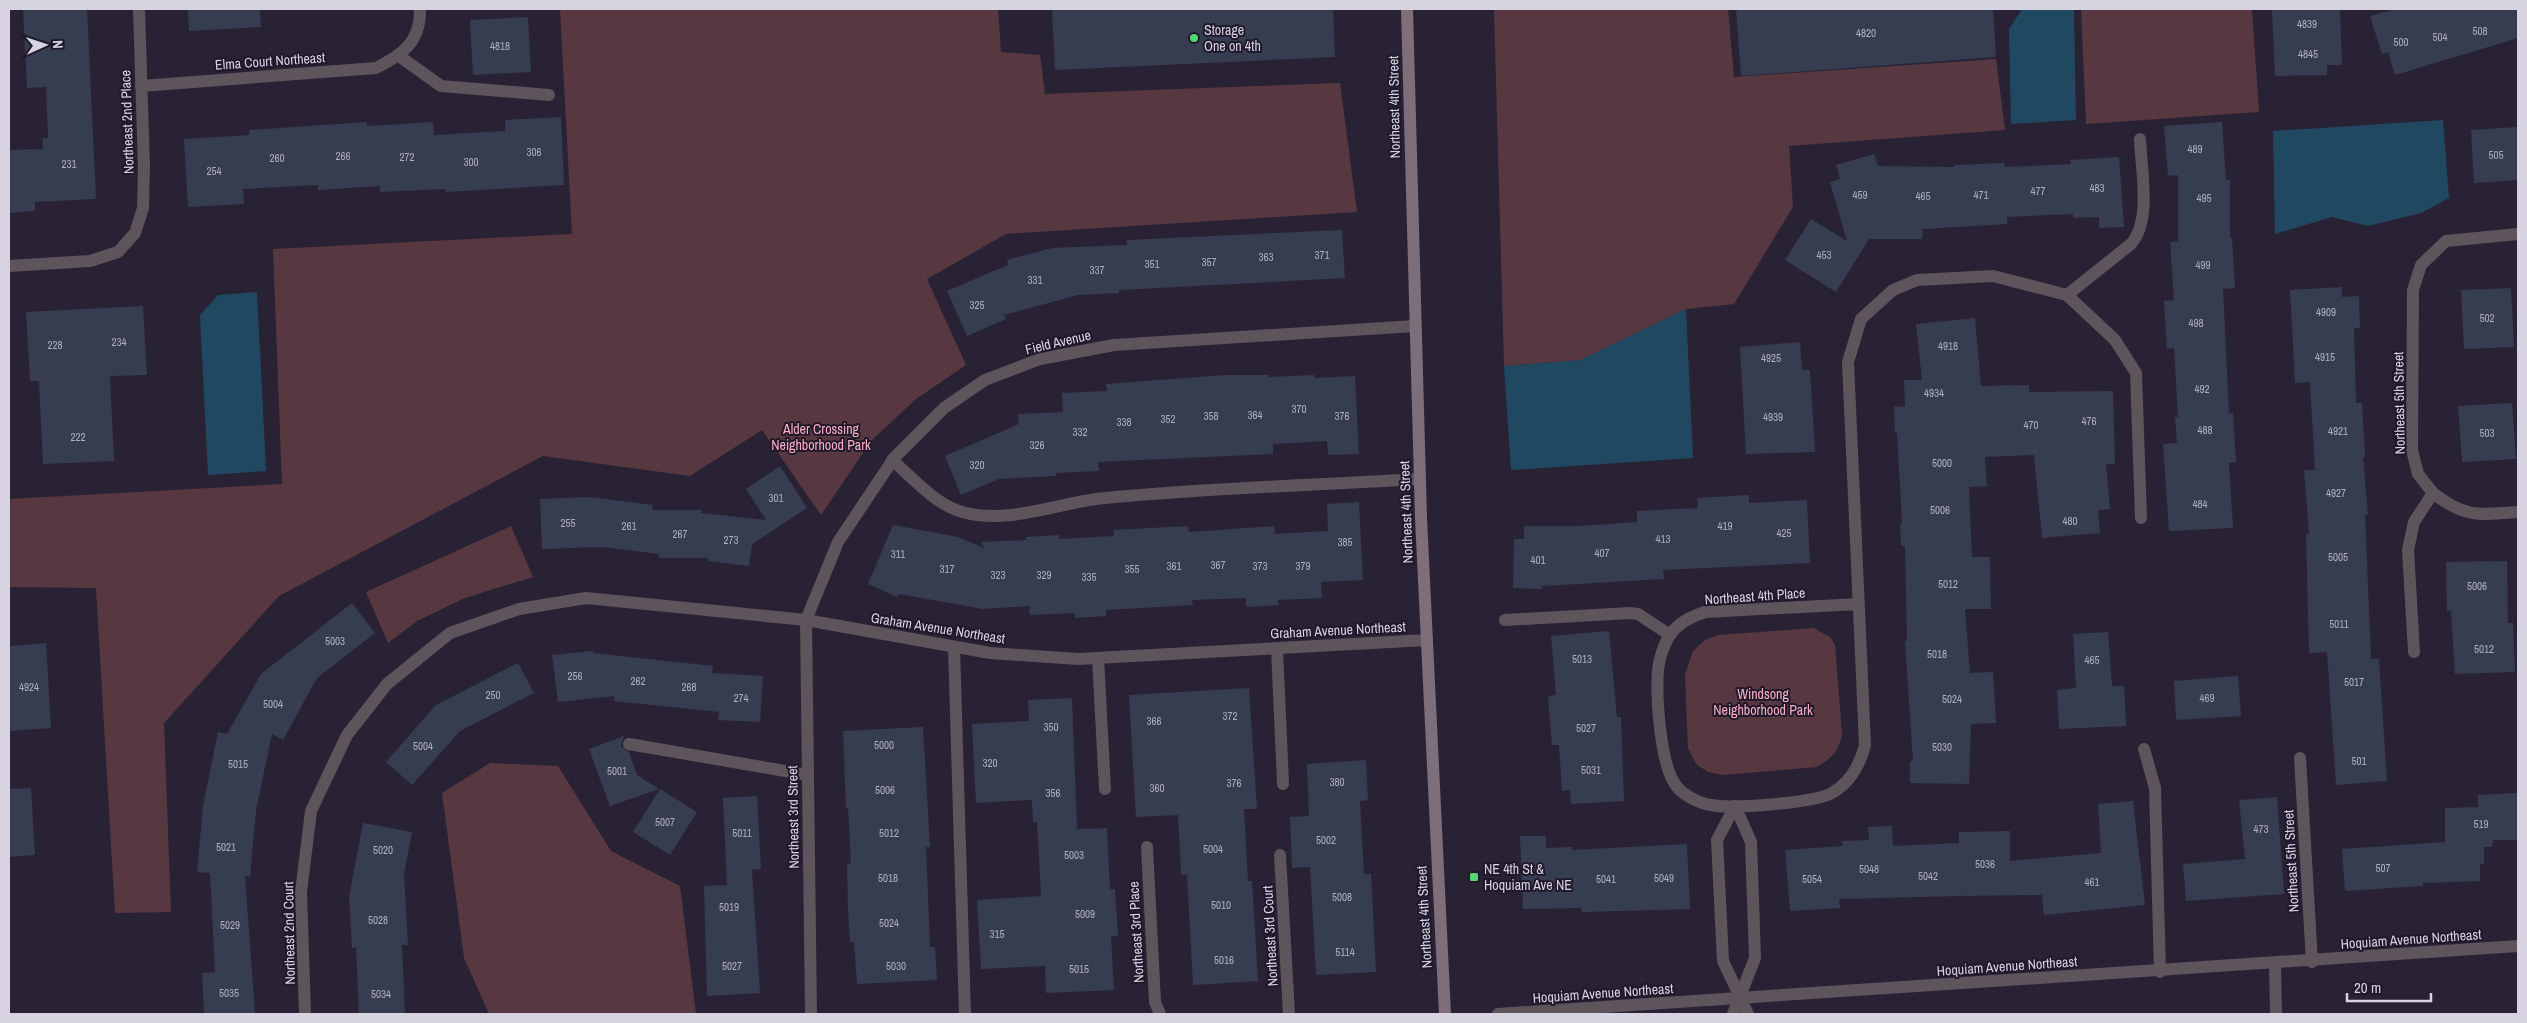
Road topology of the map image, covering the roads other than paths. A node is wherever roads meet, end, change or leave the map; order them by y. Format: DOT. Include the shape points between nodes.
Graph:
graph roads {
  1 [pos="139,9"];
  2 [pos="420,9"];
  3 [pos="1407,9"];
  4 [pos="399,56"];
  5 [pos="141,86"];
  6 [pos="549,95"];
  7 [pos="2140,139"];
  8 [pos="2518,234"];
  9 [pos="9,266"];
  10 [pos="2067,295"];
  11 [pos="1415,326"];
  12 [pos="892,460"];
  13 [pos="1419,479"];
  14 [pos="2432,494"];
  15 [pos="2518,512"];
  16 [pos="2141,518"];
  17 [pos="1859,604"];
  18 [pos="806,620"];
  19 [pos="1505,620"];
  20 [pos="450,633"];
  21 [pos="1670,635"];
  22 [pos="1427,640"];
  23 [pos="954,647"];
  24 [pos="1277,648"];
  25 [pos="2414,652"];
  26 [pos="1098,658"];
  27 [pos="629,744"];
  28 [pos="2144,749"];
  29 [pos="2300,758"];
  30 [pos="808,775"];
  31 [pos="1283,784"];
  32 [pos="1105,789"];
  33 [pos="1735,806"];
  34 [pos="1147,847"];
  35 [pos="1280,855"];
  36 [pos="2518,946"];
  37 [pos="2312,962"];
  38 [pos="2274,964"];
  39 [pos="2160,972"];
  40 [pos="1741,999"];
  41 [pos="305,1014"];
  42 [pos="811,1014"];
  43 [pos="966,1014"];
  44 [pos="1160,1014"];
  45 [pos="1290,1014"];
  46 [pos="1445,1014"];
  47 [pos="1498,1014"];
  48 [pos="1733,1014"];
  49 [pos="1748,1014"];
  50 [pos="2276,1014"];
  1 -- 5 [label="street, Northeast 2nd Place"];
  2 -- 4 [label="street" via="413,42"];
  3 -- 11 [label="main road, Northeast 4th Street"];
  4 -- 5 [label="street, Elma Court Northeast" via="376,68"];
  4 -- 6 [label="street" via="441,86"];
  5 -- 9 [label="street, Northeast 2nd Place" via="143,208 135,233 118,252 90,261"];
  7 -- 10 [label="street" via="2143,210 2139,235"];
  8 -- 14 [label="street, Northeast 5th Street" via="2446,241 2422,265 2412,290 2412,450 2418,474"];
  10 -- 16 [label="street" via="2116,340 2136,374"];
  10 -- 17 [label="street, Northeast 4th Place" via="1993,276 1918,280 1893,290 1861,319 1848,362"];
  11 -- 12 [label="street, Field Avenue" via="1114,345 1040,359 986,380 944,408"];
  11 -- 13 [label="main road, Northeast 4th Street"];
  12 -- 13 [label="street" via="945,505 967,513 990,514 1016,514 1103,498"];
  12 -- 18 [label="street, Field Avenue" via="838,542"];
  13 -- 22 [label="main road, Northeast 4th Street"];
  14 -- 15 [label="street" via="2451,507 2470,514"];
  14 -- 25 [label="street" via="2414,522 2408,550"];
  17 -- 21 [label="street, Northeast 4th Place" via="1705,612 1687,619"];
  17 -- 33 [label="street, Northeast 4th Place" via="1865,745 1860,765 1845,784 1830,794"];
  18 -- 20 [label="street, Graham Avenue Northeast" via="586,598 518,609"];
  18 -- 23 [label="street, Graham Avenue Northeast"];
  18 -- 30 [label="street, Northeast 3rd Street"];
  19 -- 21 [label="street" via="1630,613 1638,614"];
  20 -- 41 [label="street, Northeast 2nd Court" via="387,684 347,735 311,811 301,892"];
  21 -- 33 [label="street, Northeast 4th Place" via="1658,670 1662,752 1669,775 1679,789 1698,801"];
  22 -- 24 [label="street, Graham Avenue Northeast"];
  22 -- 46 [label="main road, Northeast 4th Street"];
  23 -- 26 [label="street, Graham Avenue Northeast" via="990,654"];
  23 -- 43 [label="street"];
  24 -- 26 [label="street, Graham Avenue Northeast"];
  24 -- 31 [label="street"];
  26 -- 32 [label="street"];
  27 -- 30 [label="street"];
  28 -- 39 [label="street" via="2155,788"];
  29 -- 37 [label="street, Northeast 5th Street"];
  30 -- 42 [label="street, Northeast 3rd Street"];
  33 -- 40 [label="street" via="1751,842 1755,958"];
  33 -- 40 [label="street" via="1717,840 1723,961"];
  34 -- 44 [label="street, Northeast 3rd Place" via="1155,1002"];
  35 -- 45 [label="street, Northeast 3rd Court"];
  36 -- 37 [label="street, Hoquiam Avenue Northeast"];
  37 -- 38 [label="street, Hoquiam Avenue Northeast"];
  38 -- 39 [label="street, Hoquiam Avenue Northeast"];
  38 -- 50 [label="street"];
  39 -- 40 [label="street, Hoquiam Avenue Northeast"];
  40 -- 47 [label="street, Hoquiam Avenue Northeast"];
  40 -- 48 [label="street"];
  40 -- 49 [label="street"];
}
